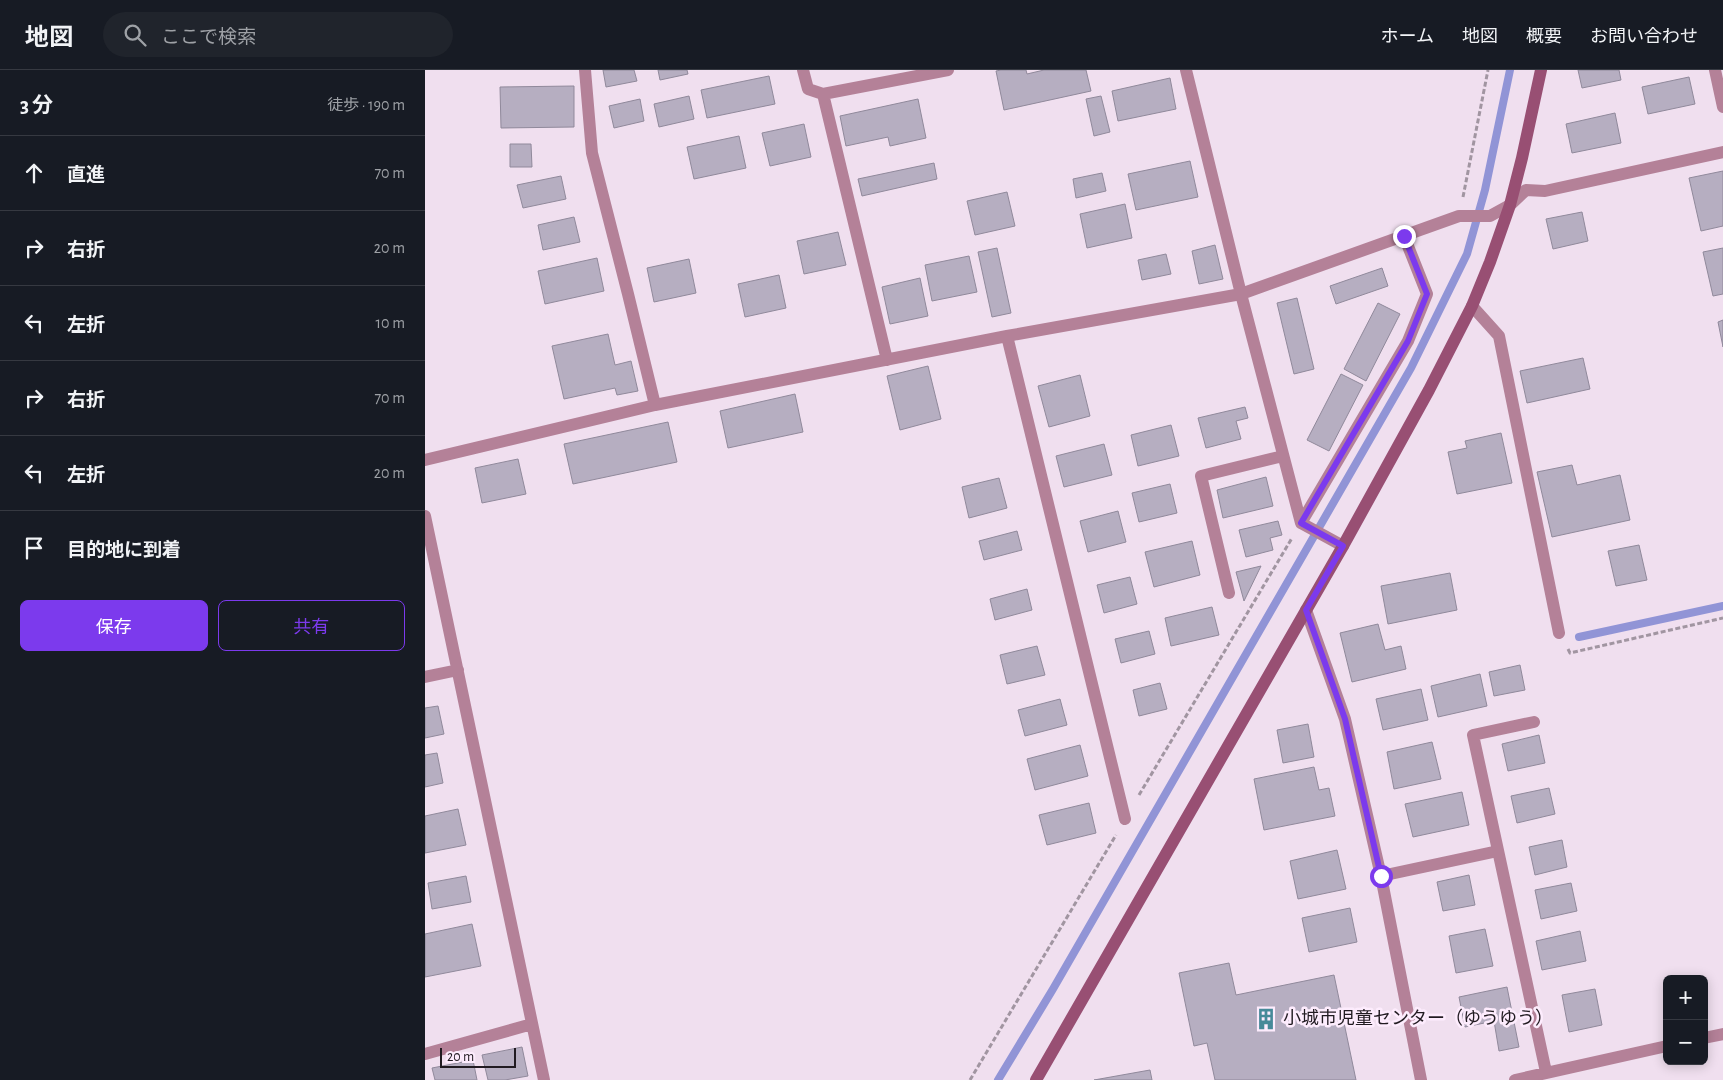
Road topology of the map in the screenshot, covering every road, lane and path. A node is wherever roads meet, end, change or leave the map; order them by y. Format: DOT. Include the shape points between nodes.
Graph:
graph roads {
  1 [pos="585,70"];
  2 [pos="803,70"];
  3 [pos="948,70"];
  4 [pos="1186,70"];
  5 [pos="1488,70"];
  6 [pos="1541,70"];
  7 [pos="1715,70"];
  8 [pos="823,94"];
  9 [pos="1723,108"];
  10 [pos="1723,152"];
  11 [pos="1510,205"];
  12 [pos="1459,216"];
  13 [pos="1404,236"];
  14 [pos="1241,294"];
  15 [pos="1472,306"];
  16 [pos="1007,336"];
  17 [pos="887,360"];
  18 [pos="655,405"];
  19 [pos="1283,456"];
  20 [pos="425,460"];
  21 [pos="425,516"];
  22 [pos="1301,523"];
  23 [pos="1343,546"];
  24 [pos="1229,594"];
  25 [pos="1306,610"];
  26 [pos="1723,618"];
  27 [pos="1559,633"];
  28 [pos="458,670"];
  29 [pos="425,677"];
  30 [pos="1534,722"];
  31 [pos="1125,819"];
  32 [pos="1498,851"];
  33 [pos="1381,876"];
  34 [pos="532,1024"];
  35 [pos="1723,1034"];
  36 [pos="1708,1037"];
  37 [pos="1663,1047"];
  38 [pos="425,1054"];
  39 [pos="1546,1072"];
  40 [pos="544,1080"];
  41 [pos="1036,1080"];
  42 [pos="1421,1080"];
  43 [pos="1515,1080"];
  1 -- 18 [label="street" via="592,153"];
  2 -- 8 [label="street" via="808,89"];
  3 -- 8 [label="street"];
  4 -- 14 [label="street"];
  5 -- 12 [label="path"];
  6 -- 11 [label="street"];
  7 -- 9 [label="street"];
  8 -- 17 [label="street"];
  10 -- 11 [label="street" via="1545,191 1526,190"];
  11 -- 12 [label="street" via="1490,216"];
  11 -- 15 [label="street"];
  12 -- 13 [label="street"];
  13 -- 14 [label="street"];
  13 -- 22 [label="street" via="1427,294 1408,341"];
  14 -- 16 [label="street"];
  14 -- 19 [label="street"];
  15 -- 23 [label="street"];
  15 -- 27 [label="street" via="1499,336"];
  16 -- 17 [label="street"];
  16 -- 31 [label="street"];
  17 -- 18 [label="street"];
  18 -- 20 [label="street"];
  19 -- 22 [label="street"];
  19 -- 24 [label="street" via="1201,476"];
  21 -- 28 [label="street"];
  22 -- 23 [label="street"];
  23 -- 25 [label="street"];
  25 -- 33 [label="street" via="1345,719"];
  25 -- 41 [label="street"];
  26 -- 27 [label="path" via="1570,653"];
  28 -- 29 [label="street"];
  28 -- 34 [label="street"];
  30 -- 32 [label="street" via="1473,735"];
  32 -- 33 [label="street"];
  32 -- 39 [label="street"];
  33 -- 42 [label="street"];
  34 -- 38 [label="street"];
  34 -- 40 [label="street"];
  35 -- 36 [label="street"];
  37 -- 39 [label="street"];
  39 -- 43 [label="street"];
}
